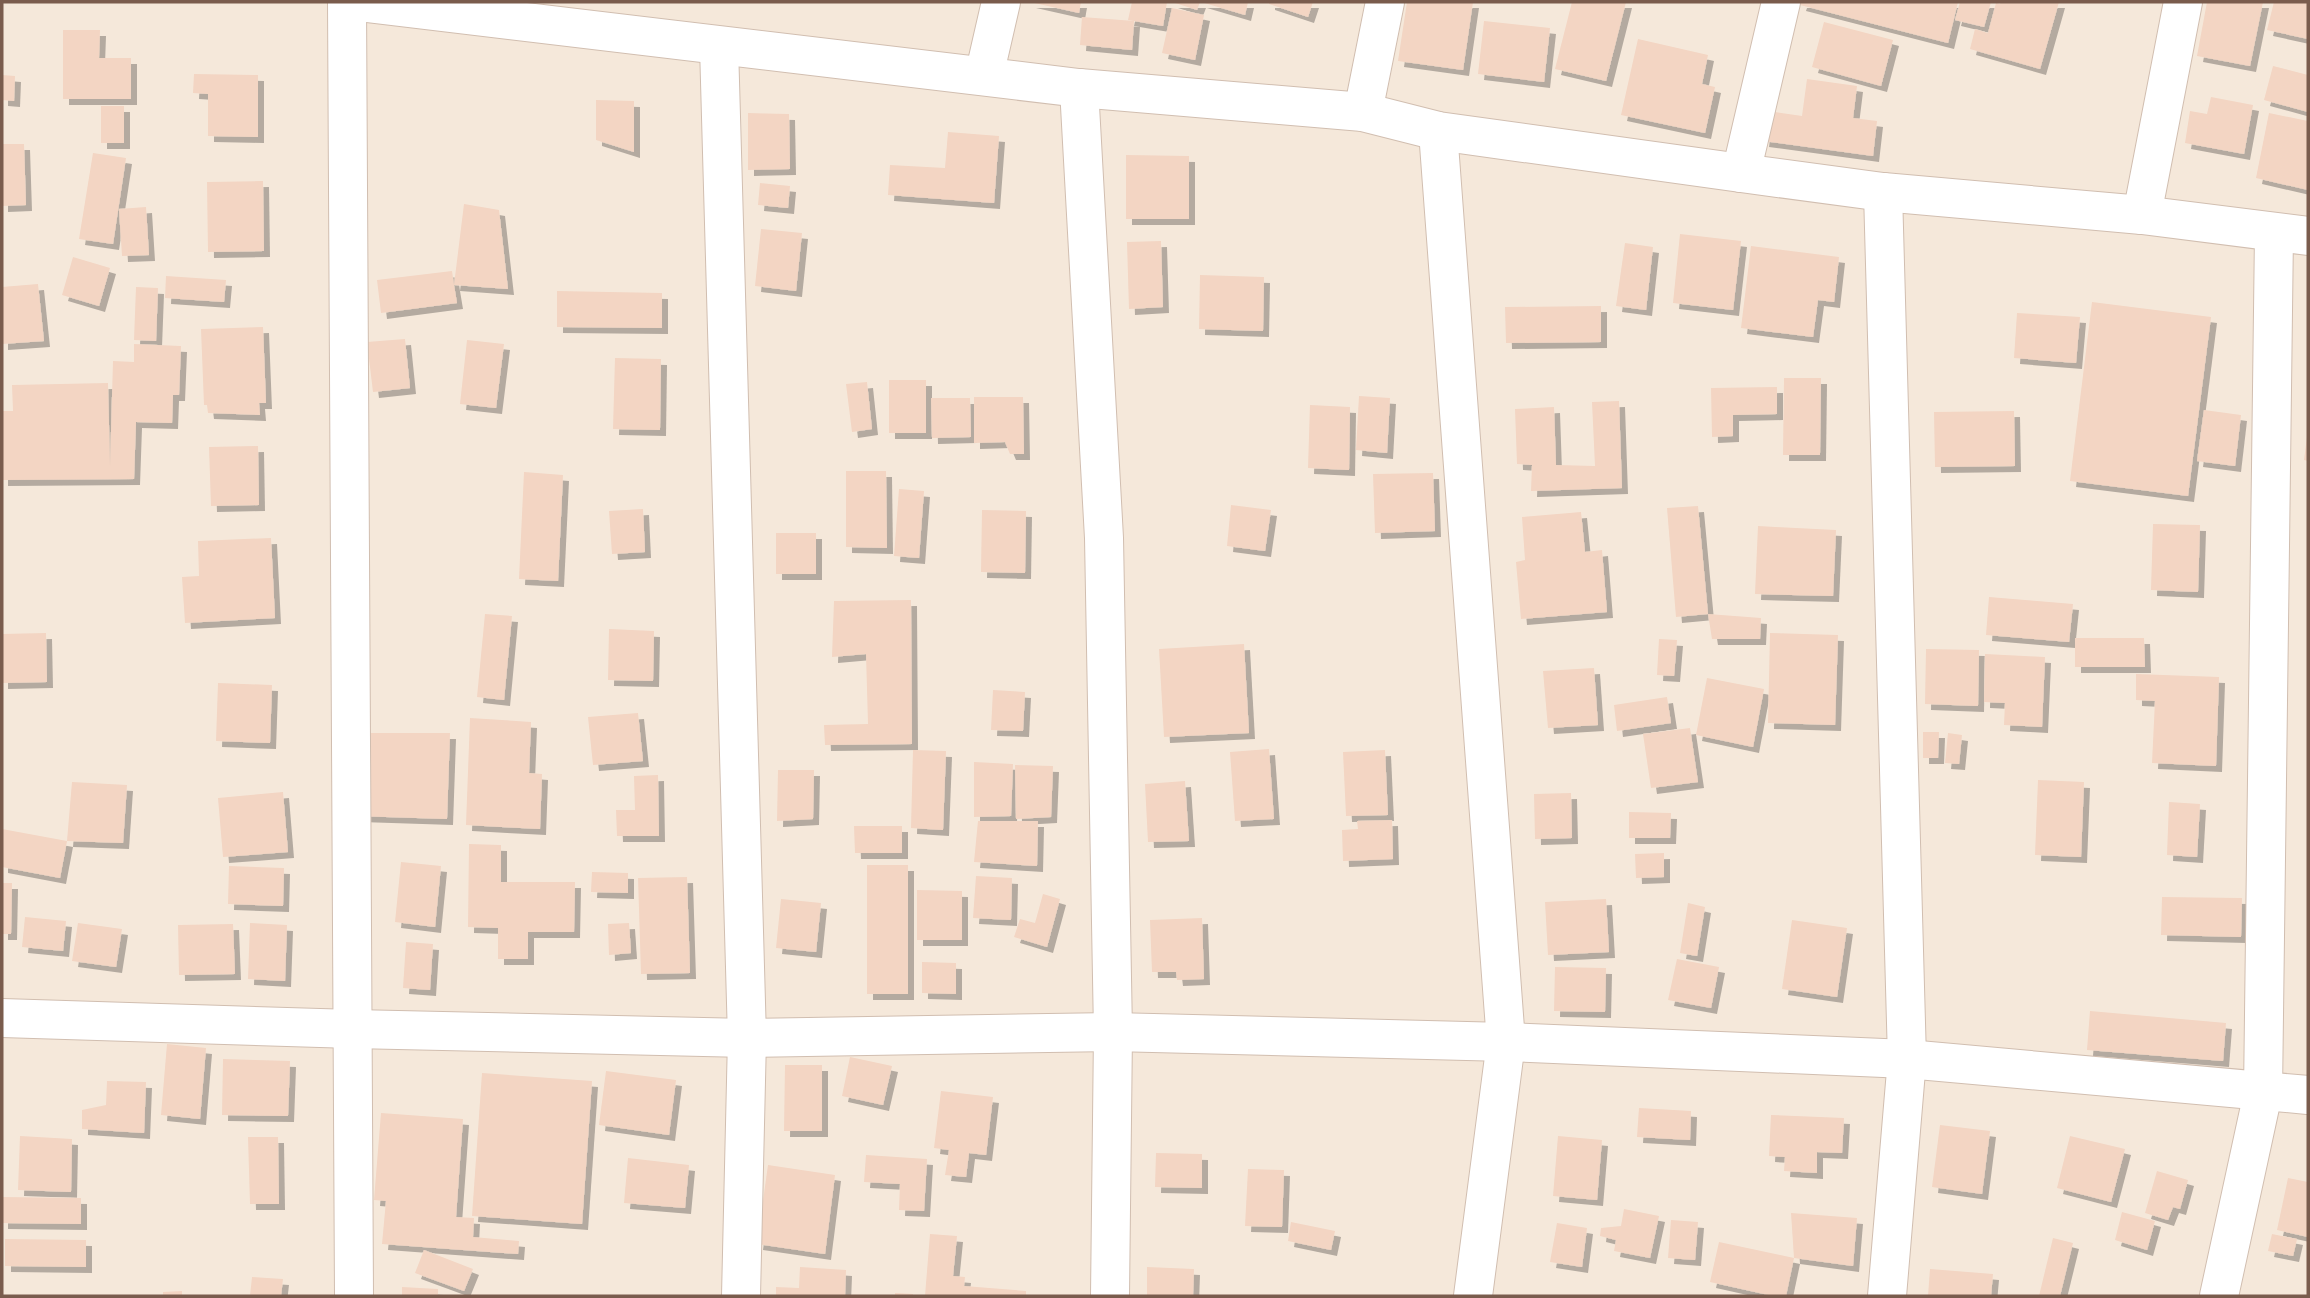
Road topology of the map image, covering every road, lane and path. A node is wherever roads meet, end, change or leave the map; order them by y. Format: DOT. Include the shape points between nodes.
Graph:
graph roads {
  1 [pos="347,2"];
  2 [pos="358,2"];
  3 [pos="1001,2"];
  4 [pos="1385,2"];
  5 [pos="1781,2"];
  6 [pos="2183,2"];
  7 [pos="578,15"];
  8 [pos="719,46"];
  9 [pos="984,76"];
  10 [pos="1079,88"];
  11 [pos="1363,112"];
  12 [pos="1438,131"];
  13 [pos="1741,173"];
  14 [pos="1883,192"];
  15 [pos="2142,215"];
  16 [pos="2291,234"];
  17 [pos="2,1018"];
  18 [pos="354,1029"];
  19 [pos="1113,1032"];
  20 [pos="747,1038"];
  21 [pos="1507,1042"];
  22 [pos="1907,1059"];
  23 [pos="2263,1093"];
  24 [pos="2308,1096"];
  25 [pos="355,1296"];
  26 [pos="741,1296"];
  27 [pos="1110,1296"];
  28 [pos="1472,1296"];
  29 [pos="1887,1296"];
  30 [pos="2219,1296"];
  1 -- 18 [label="street"];
  2 -- 7 [label="street"];
  3 -- 9 [label="street"];
  4 -- 11 [label="street"];
  5 -- 13 [label="street"];
  6 -- 15 [label="street"];
  7 -- 8 [label="street"];
  8 -- 9 [label="street"];
  8 -- 20 [label="street"];
  9 -- 10 [label="street"];
  10 -- 11 [label="street"];
  10 -- 19 [label="street" via="1104,538"];
  11 -- 12 [label="street"];
  12 -- 13 [label="street"];
  12 -- 21 [label="street"];
  13 -- 14 [label="street"];
  14 -- 15 [label="street"];
  14 -- 22 [label="street"];
  15 -- 16 [label="street"];
  16 -- 23 [label="street"];
  17 -- 18 [label="street"];
  18 -- 20 [label="street"];
  18 -- 25 [label="street"];
  19 -- 20 [label="street"];
  19 -- 21 [label="street"];
  19 -- 27 [label="street"];
  20 -- 26 [label="street"];
  21 -- 22 [label="street"];
  21 -- 28 [label="street"];
  22 -- 23 [label="street"];
  22 -- 29 [label="street"];
  23 -- 24 [label="street"];
  23 -- 30 [label="street"];
}
